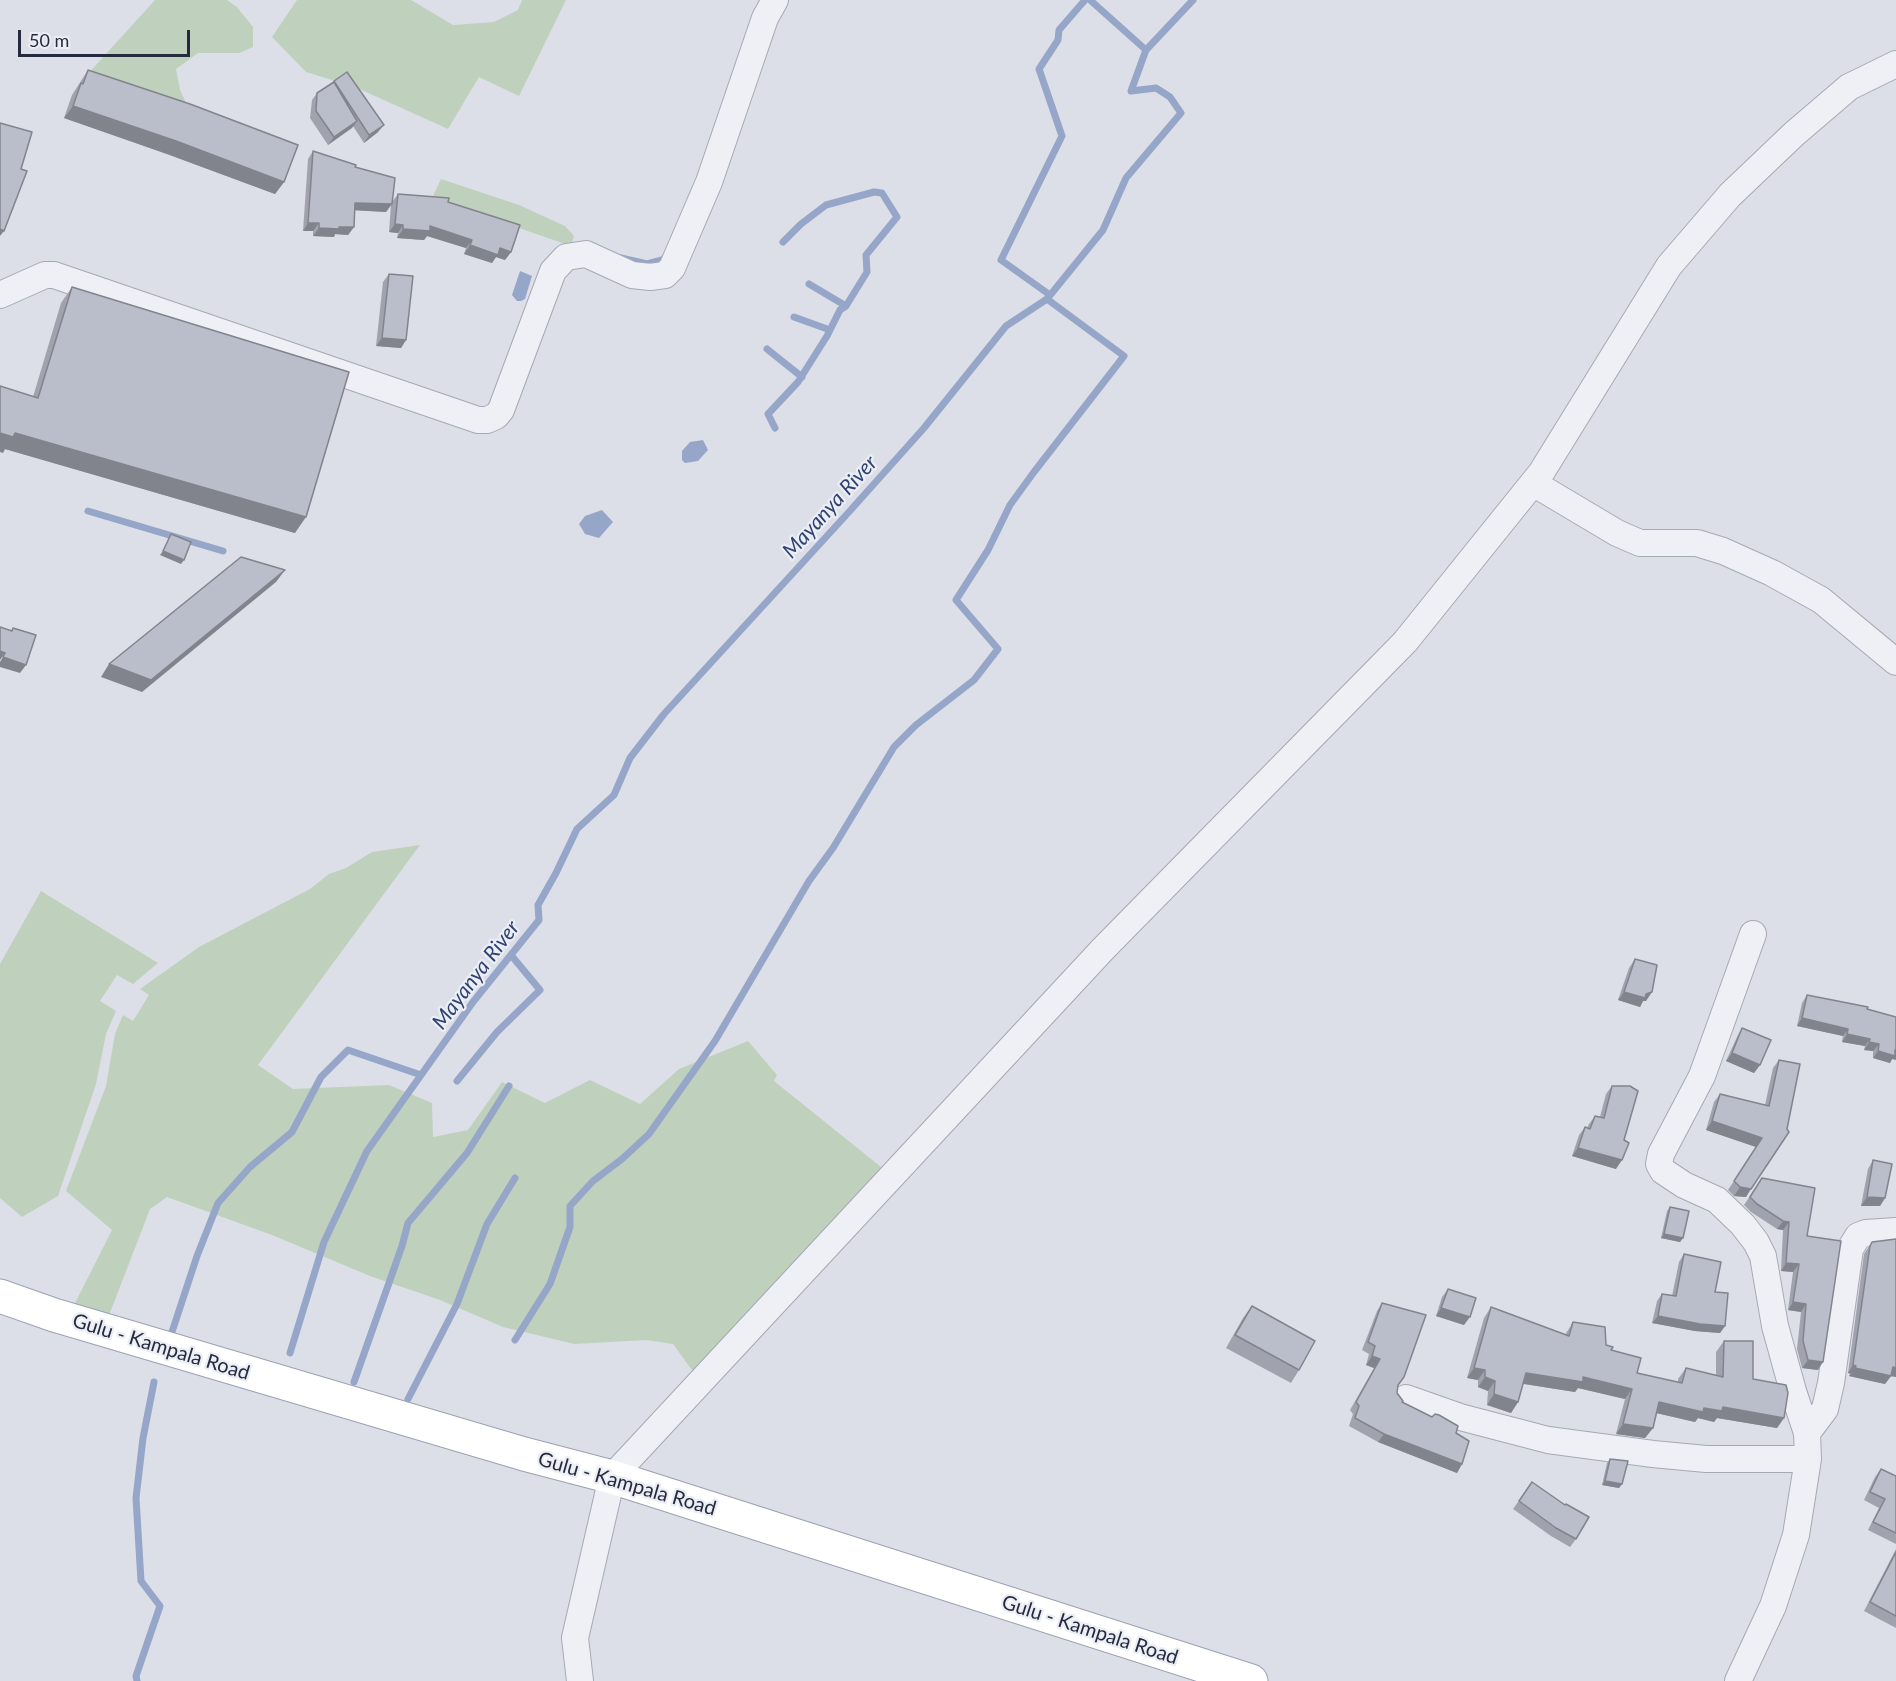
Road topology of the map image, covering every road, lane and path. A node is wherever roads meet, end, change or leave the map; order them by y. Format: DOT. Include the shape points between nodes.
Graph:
graph roads {
  1 [pos="776,0"];
  2 [pos="1896,64"];
  3 [pos="0,295"];
  4 [pos="1533,483"];
  5 [pos="1896,662"];
  6 [pos="1753,934"];
  7 [pos="1896,1231"];
  8 [pos="0,1296"];
  9 [pos="1406,1398"];
  10 [pos="1807,1433"];
  11 [pos="1808,1459"];
  12 [pos="612,1477"];
  13 [pos="580,1681"];
  14 [pos="1251,1681"];
  15 [pos="1738,1681"];
  1 -- 3 [label="street" via="765,18 709,182 672,268 650,277 632,275 586,254 566,256 553,271 501,410 487,420 54,275 45,275"];
  2 -- 4 [label="street" via="1850,87 1730,195 1669,266"];
  4 -- 5 [label="street" via="1640,543 1697,543 1772,573 1821,600"];
  4 -- 12 [label="street" via="1405,642 1104,948"];
  6 -- 10 [label="street" via="1702,1076 1659,1164 1684,1185 1717,1200 1756,1242 1763,1256 1781,1347"];
  7 -- 10 [label="street" via="1858,1236 1850,1249 1832,1383 1825,1409"];
  8 -- 12 [label="main road, Gulu - Kampala Road" via="214,1363"];
  9 -- 11 [label="street" via="1548,1440 1706,1459"];
  10 -- 11 [label="street"];
  11 -- 15 [label="street" via="1796,1535 1773,1606"];
  12 -- 13 [label="street" via="575,1638"];
  12 -- 14 [label="main road, Gulu - Kampala Road"];
}
